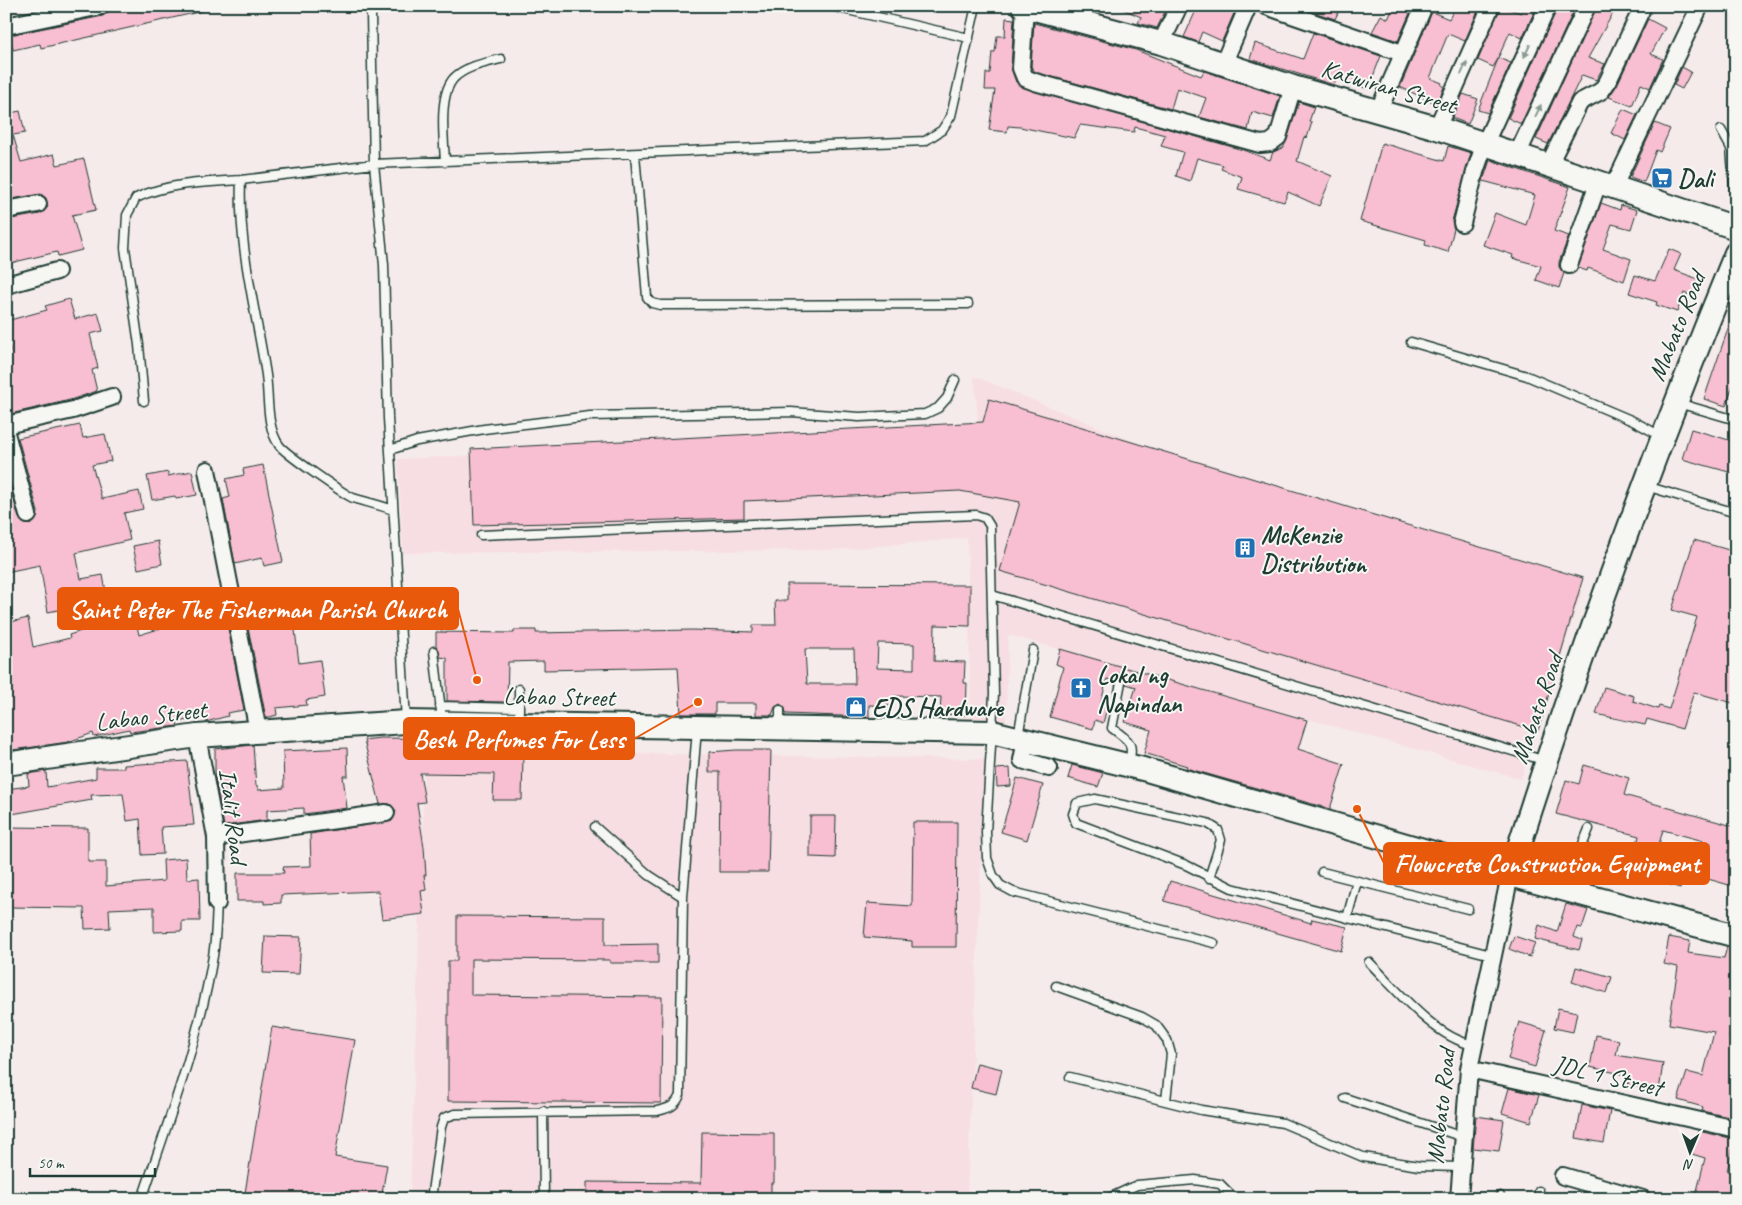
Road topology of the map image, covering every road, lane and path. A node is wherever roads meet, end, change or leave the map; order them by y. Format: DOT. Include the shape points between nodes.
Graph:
graph roads {
  1 [pos="101,6"];
  2 [pos="830,6"];
  3 [pos="976,6"];
  4 [pos="1024,6"];
  5 [pos="1178,6"];
  6 [pos="1248,6"];
  7 [pos="1266,6"];
  8 [pos="1424,6"];
  9 [pos="1491,6"];
  10 [pos="1548,6"];
  11 [pos="1587,6"];
  12 [pos="1643,6"];
  13 [pos="1700,6"];
  14 [pos="371,14"];
  15 [pos="6,26"];
  16 [pos="969,38"];
  17 [pos="1161,43"];
  18 [pos="1402,53"];
  19 [pos="501,59"];
  20 [pos="1224,62"];
  21 [pos="1293,86"];
  22 [pos="1378,112"];
  23 [pos="1437,128"];
  24 [pos="1721,130"];
  25 [pos="1485,143"];
  26 [pos="635,154"];
  27 [pos="1517,155"];
  28 [pos="444,162"];
  29 [pos="374,164"];
  30 [pos="1548,166"];
  31 [pos="241,180"];
  32 [pos="1606,186"];
  33 [pos="38,204"];
  34 [pos="6,210"];
  35 [pos="1735,220"];
  36 [pos="1462,223"];
  37 [pos="1736,254"];
  38 [pos="1570,265"];
  39 [pos="57,271"];
  40 [pos="6,285"];
  41 [pos="968,304"];
  42 [pos="1411,342"];
  43 [pos="955,380"];
  44 [pos="112,397"];
  45 [pos="144,401"];
  46 [pos="1675,402"];
  47 [pos="1736,420"];
  48 [pos="6,425"];
  49 [pos="6,433"];
  50 [pos="1662,436"];
  51 [pos="390,450"];
  52 [pos="208,470"];
  53 [pos="1645,485"];
  54 [pos="393,510"];
  55 [pos="1736,513"];
  56 [pos="28,515"];
  57 [pos="480,535"];
  58 [pos="992,595"];
  59 [pos="1033,650"];
  60 [pos="434,651"];
  61 [pos="1122,677"];
  62 [pos="519,690"];
  63 [pos="440,714"];
  64 [pos="519,715"];
  65 [pos="406,722"];
  66 [pos="697,727"];
  67 [pos="258,731"];
  68 [pos="992,732"];
  69 [pos="197,736"];
  70 [pos="1022,739"];
  71 [pos="1546,761"];
  72 [pos="6,764"];
  73 [pos="1127,765"];
  74 [pos="1049,768"];
  75 [pos="386,814"];
  76 [pos="595,827"];
  77 [pos="1589,829"];
  78 [pos="216,837"];
  79 [pos="1322,872"];
  80 [pos="1510,875"];
  81 [pos="1209,878"];
  82 [pos="1356,881"];
  83 [pos="1565,890"];
  84 [pos="683,897"];
  85 [pos="217,903"];
  86 [pos="1468,909"];
  87 [pos="1347,918"];
  88 [pos="1736,936"];
  89 [pos="1214,943"];
  90 [pos="1492,956"];
  91 [pos="1369,962"];
  92 [pos="1056,986"];
  93 [pos="1474,1045"];
  94 [pos="1469,1069"];
  95 [pos="1070,1078"];
  96 [pos="1345,1098"];
  97 [pos="1166,1101"];
  98 [pos="544,1111"];
  99 [pos="1736,1130"];
  100 [pos="1464,1137"];
  101 [pos="1461,1167"];
  102 [pos="1563,1176"];
  103 [pos="142,1199"];
  104 [pos="431,1199"];
  105 [pos="544,1199"];
  106 [pos="1107,1199"];
  107 [pos="1235,1199"];
  108 [pos="1459,1199"];
  109 [pos="1643,1199"];
  1 -- 15 [label="street"];
  2 -- 16 [label="lane"];
  3 -- 16 [label="lane"];
  4 -- 17 [label="main road, Katwiran Street"];
  4 -- 21 [label="street" via="1021,68 1025,78 1035,82 1260,144 1270,143 1278,137"];
  5 -- 17 [label="street"];
  6 -- 20 [label="street"];
  7 -- 18 [label="street"];
  8 -- 18 [label="street"];
  23 -- 9 [label="street, one-way"];
  10 -- 25 [label="street, one-way"];
  27 -- 11 [label="street, one-way"];
  12 -- 30 [label="street" via="1608,81 1601,91 1580,102"];
  13 -- 32 [label="street"];
  14 -- 29 [label="lane"];
  16 -- 26 [label="lane" via="951,116 942,130 925,141"];
  17 -- 20 [label="main road, Katwiran Street"];
  18 -- 22 [label="street"];
  19 -- 28 [label="lane" via="470,68 455,77 448,88 444,103"];
  20 -- 21 [label="main road, Katwiran Street"];
  21 -- 22 [label="main road, Katwiran Street"];
  22 -- 23 [label="main road, Katwiran Street"];
  23 -- 25 [label="main road, Katwiran Street"];
  24 -- 35 [label="lane" via="1730,148"];
  25 -- 27 [label="main road, Katwiran Street"];
  25 -- 36 [label="street"];
  26 -- 28 [label="lane"];
  26 -- 41 [label="lane" via="647,297 652,303"];
  27 -- 30 [label="main road, Katwiran Street"];
  28 -- 29 [label="lane"];
  29 -- 31 [label="lane"];
  29 -- 51 [label="lane" via="384,265"];
  30 -- 32 [label="main road, Katwiran Street"];
  31 -- 45 [label="lane" via="152,190 136,198 127,215 125,248"];
  31 -- 54 [label="lane" via="239,206 244,256 272,428 279,446 351,497"];
  32 -- 35 [label="main road, Katwiran Street"];
  32 -- 38 [label="street"];
  33 -- 34 [label="street"];
  37 -- 46 [label="main road, Mabato Road"];
  39 -- 40 [label="street"];
  42 -- 50 [label="lane" via="1527,376"];
  43 -- 51 [label="lane" via="938,408 925,414 859,416 792,412 590,416 418,440"];
  44 -- 48 [label="street" via="73,410"];
  46 -- 47 [label="lane"];
  46 -- 50 [label="main road, Mabato Road"];
  49 -- 56 [label="street"];
  50 -- 53 [label="main road, Mabato Road"];
  51 -- 54 [label="lane"];
  52 -- 67 [label="street"];
  53 -- 55 [label="lane"];
  53 -- 71 [label="main road, Mabato Road"];
  54 -- 65 [label="lane"];
  57 -- 58 [label="lane" via="976,514 985,518 990,526"];
  58 -- 68 [label="lane"];
  58 -- 71 [label="lane"];
  59 -- 70 [label="lane"];
  60 -- 63 [label="lane"];
  61 -- 73 [label="lane" via="1112,728 1125,736 1131,747"];
  62 -- 64 [label="lane"];
  63 -- 64 [label="main road, Labao Street"];
  63 -- 65 [label="main road, Labao Street"];
  64 -- 66 [label="main road, Labao Street"];
  65 -- 67 [label="main road, Labao Street"];
  66 -- 68 [label="main road, Labao Street" via="780,719"];
  66 -- 84 [label="lane"];
  67 -- 69 [label="main road, Labao Street"];
  68 -- 70 [label="main road, Labao Street"];
  68 -- 89 [label="lane" via="987,858 1000,885 1013,892"];
  69 -- 72 [label="main road, Labao Street"];
  69 -- 78 [label="street, Italit Road"];
  70 -- 73 [label="main road, Labao Street"];
  70 -- 74 [label="street" via="1022,760"];
  71 -- 80 [label="main road, Mabato Road"];
  73 -- 80 [label="main road, Labao Street"];
  75 -- 78 [label="street"];
  76 -- 84 [label="lane" via="650,875"];
  77 -- 83 [label="lane"];
  78 -- 85 [label="street, Italit Road"];
  79 -- 82 [label="lane"];
  80 -- 83 [label="main road, Labao Street"];
  80 -- 90 [label="street, Mabato Road"];
  81 -- 81 [label="lane" via="1186,865 1076,823 1073,814 1078,803 1096,799 1207,823 1218,830 1221,840"];
  81 -- 87 [label="lane" via="1232,888"];
  82 -- 86 [label="lane"];
  82 -- 87 [label="lane"];
  83 -- 88 [label="main road, Labao Street"];
  84 -- 98 [label="lane" via="680,1095 676,1103 657,1111"];
  85 -- 103 [label="lane" via="213,955 198,1028"];
  87 -- 90 [label="lane"];
  90 -- 93 [label="street, Mabato Road"];
  91 -- 93 [label="lane" via="1435,1027 1461,1042"];
  92 -- 97 [label="lane" via="1156,1025 1168,1040 1171,1054"];
  93 -- 94 [label="street, Mabato Road"];
  94 -- 99 [label="street, JDL 1 Street"];
  94 -- 100 [label="street, Mabato Road"];
  95 -- 97 [label="lane"];
  96 -- 100 [label="lane"];
  97 -- 101 [label="lane" via="1283,1123 1363,1157 1419,1166"];
  98 -- 104 [label="lane" via="455,1114 444,1118 435,1158"];
  98 -- 105 [label="lane"];
  100 -- 101 [label="street, Mabato Road"];
  101 -- 108 [label="street, Mabato Road"];
  102 -- 109 [label="street"];
  106 -- 107 [label="lane" via="1137,1185 1195,1180 1220,1184"];
}
